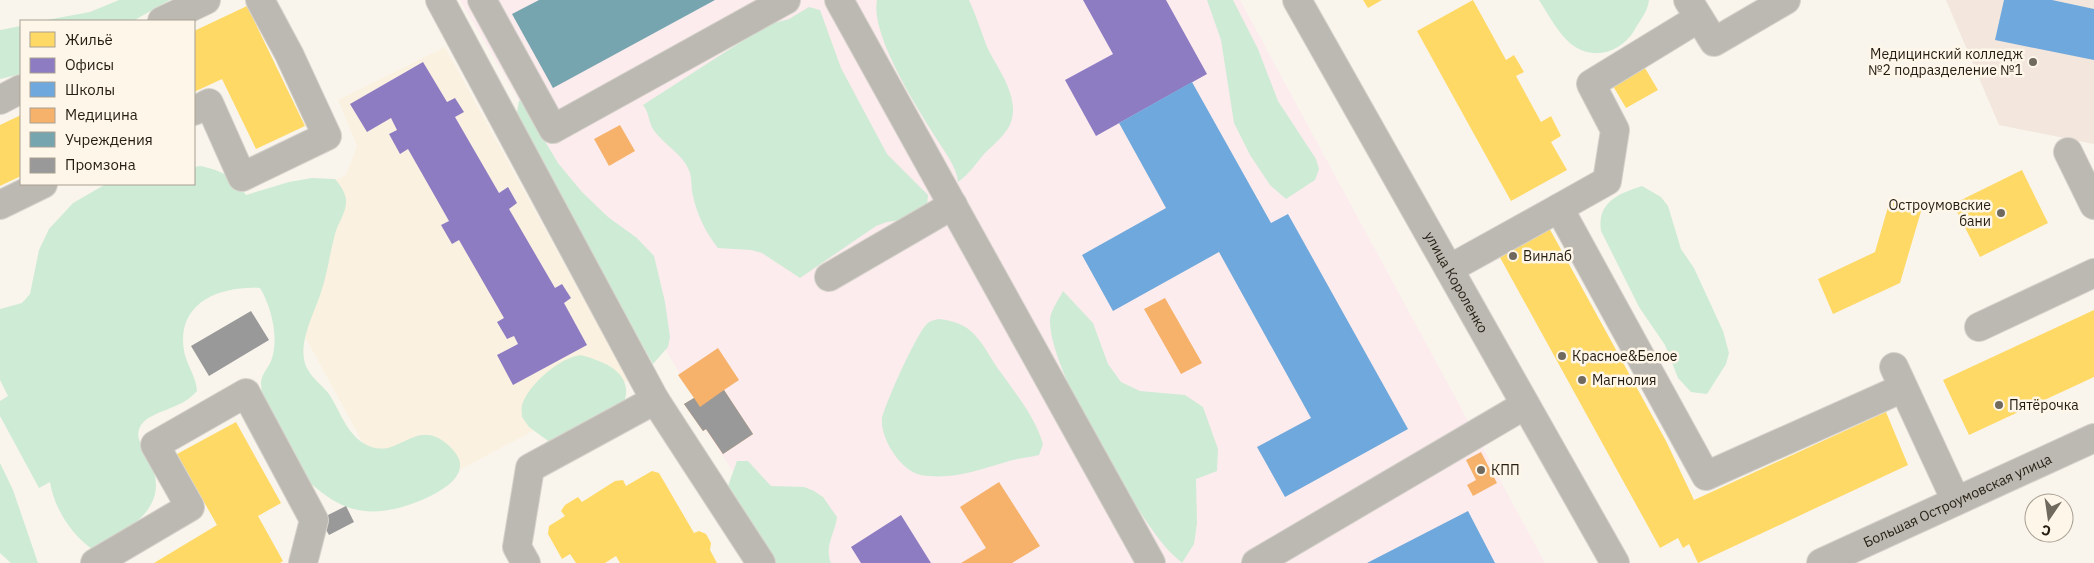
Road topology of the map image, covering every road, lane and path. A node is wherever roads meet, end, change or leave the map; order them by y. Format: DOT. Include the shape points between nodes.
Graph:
graph roads {
  1 [pos="206,0"];
  2 [pos="260,0"];
  3 [pos="440,0"];
  4 [pos="482,0"];
  5 [pos="786,0"];
  6 [pos="839,0"];
  7 [pos="1297,0"];
  8 [pos="1786,0"];
  9 [pos="1693,9"];
  10 [pos="164,20"];
  11 [pos="20,90"];
  12 [pos="0,100"];
  13 [pos="195,111"];
  14 [pos="2068,152"];
  15 [pos="41,185"];
  16 [pos="0,205"];
  17 [pos="953,205"];
  18 [pos="2094,205"];
  19 [pos="1559,208"];
  20 [pos="1449,269"];
  21 [pos="2094,273"];
  22 [pos="829,277"];
  23 [pos="1979,327"];
  24 [pos="655,400"];
  25 [pos="1525,405"];
  26 [pos="2094,438"];
  27 [pos="1956,501"];
  28 [pos="95,563"];
  29 [pos="302,563"];
  30 [pos="526,563"];
  31 [pos="761,563"];
  32 [pos="1152,563"];
  33 [pos="1256,563"];
  34 [pos="1615,563"];
  35 [pos="1821,563"];
  1 -- 10 [label="street"];
  2 -- 13 [label="street" via="327,136 242,177 209,104"];
  3 -- 24 [label="street"];
  4 -- 5 [label="street" via="553,129"];
  6 -- 17 [label="street"];
  7 -- 20 [label="street, улица Короленко"];
  8 -- 9 [label="street" via="1714,42"];
  9 -- 19 [label="street" via="1591,84 1615,130 1607,181"];
  11 -- 12 [label="street"];
  14 -- 18 [label="street"];
  15 -- 16 [label="street"];
  17 -- 22 [label="street"];
  17 -- 32 [label="street"];
  19 -- 20 [label="street"];
  19 -- 27 [label="street" via="1706,476 1899,377"];
  20 -- 25 [label="street, улица Короленко"];
  21 -- 23 [label="street"];
  24 -- 30 [label="street" via="530,468 517,547"];
  24 -- 31 [label="street"];
  25 -- 33 [label="street"];
  25 -- 34 [label="street, улица Короленко"];
  26 -- 27 [label="street, Большая Остроумовская улица"];
  27 -- 35 [label="street, Большая Остроумовская улица"];
  28 -- 29 [label="street" via="190,507 155,445 246,392 314,520"];
}
